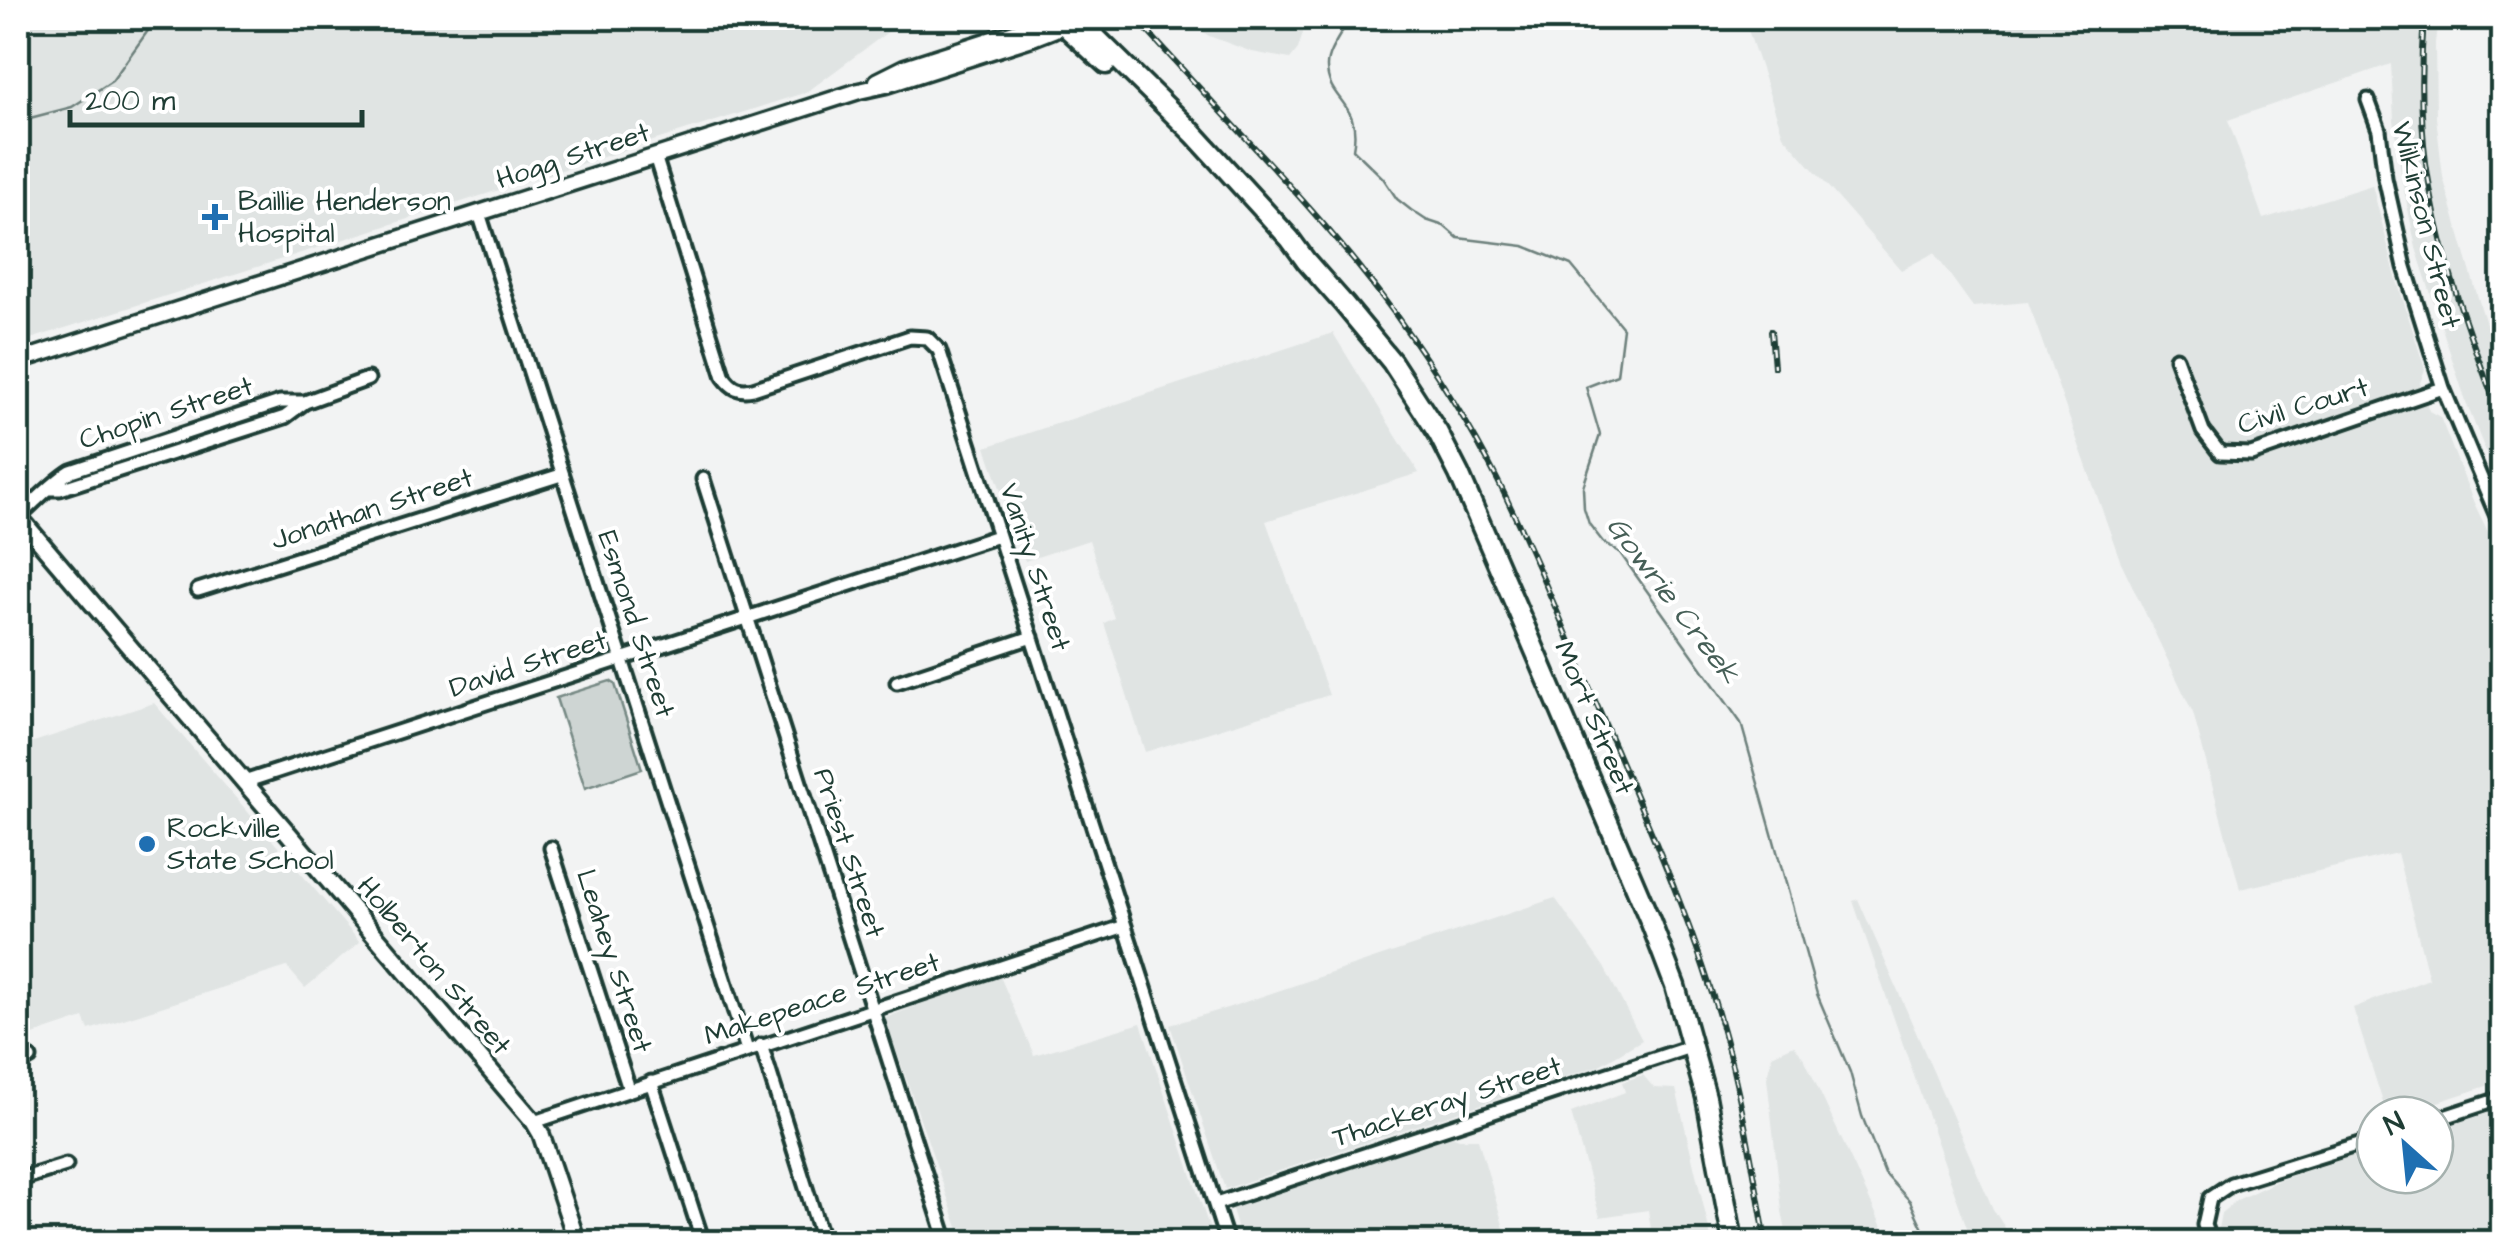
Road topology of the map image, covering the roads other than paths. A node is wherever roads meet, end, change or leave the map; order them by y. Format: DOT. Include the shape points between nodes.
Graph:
graph roads {
  1 [pos="1042,18"];
  2 [pos="1067,19"];
  3 [pos="859,91"];
  4 [pos="2368,100"];
  5 [pos="654,156"];
  6 [pos="479,213"];
  7 [pos="2176,358"];
  8 [pos="18,361"];
  9 [pos="368,379"];
  10 [pos="2443,388"];
  11 [pos="562,475"];
  12 [pos="703,479"];
  13 [pos="18,517"];
  14 [pos="2502,528"];
  15 [pos="998,536"];
  16 [pos="198,590"];
  17 [pos="746,618"];
  18 [pos="1032,637"];
  19 [pos="622,660"];
  20 [pos="897,682"];
  21 [pos="244,782"];
  22 [pos="551,848"];
  23 [pos="1126,926"];
  24 [pos="873,1009"];
  25 [pos="761,1046"];
  26 [pos="1693,1046"];
  27 [pos="747,1050"];
  28 [pos="651,1082"];
  29 [pos="629,1089"];
  30 [pos="2502,1098"];
  31 [pos="2455,1113"];
  32 [pos="534,1122"];
  33 [pos="2355,1144"];
  34 [pos="66,1165"];
  35 [pos="18,1180"];
  36 [pos="1216,1204"];
  37 [pos="577,1242"];
  38 [pos="703,1242"];
  39 [pos="823,1242"];
  40 [pos="947,1242"];
  41 [pos="1227,1242"];
  42 [pos="1733,1242"];
  43 [pos="2210,1242"];
  1 -- 3 [label="street, Hogg Street" via="905,67"];
  2 -- 3 [label="street, Hogg Street" via="1053,30"];
  2 -- 26 [label="main road, Mort Street" via="1226,166 1392,362 1438,433 1650,923"];
  3 -- 5 [label="street, Hogg Street"];
  4 -- 10 [label="street, Wilkinson Street" via="2405,267"];
  5 -- 6 [label="street, Hogg Street"];
  5 -- 15 [label="street, Vanity Street" via="732,388 753,389 910,337 927,338 938,350"];
  6 -- 8 [label="street, Hogg Street"];
  6 -- 11 [label="street, Esmond Street"];
  7 -- 10 [label="street, Civil Court" via="2203,431 2220,453 2251,454"];
  9 -- 13 [label="street, Chopin Street" via="285,416 50,489"];
  10 -- 14 [label="street, Wilkinson Street"];
  11 -- 16 [label="street, Jonathan Street"];
  11 -- 19 [label="street, Esmond Street"];
  12 -- 17 [label="street, Priest Street"];
  13 -- 21 [label="main road, Holberton Street"];
  15 -- 17 [label="street, David Street"];
  15 -- 18 [label="street, Vanity Street"];
  17 -- 19 [label="street, David Street"];
  17 -- 24 [label="street, Priest Street"];
  18 -- 20 [label="street"];
  18 -- 23 [label="street, Vanity Street"];
  19 -- 21 [label="street, David Street"];
  19 -- 27 [label="street, Esmond Street"];
  21 -- 32 [label="main road, Holberton Street"];
  22 -- 29 [label="street, Leahey Street"];
  23 -- 24 [label="street, Makepeace Street"];
  23 -- 36 [label="street, Vanity Street"];
  24 -- 25 [label="street, Makepeace Street"];
  24 -- 40 [label="street, Priest Street"];
  25 -- 27 [label="street, Makepeace Street"];
  25 -- 39 [label="street"];
  26 -- 36 [label="street, Thackeray Street"];
  26 -- 42 [label="main road, Mort Street"];
  27 -- 28 [label="street, Makepeace Street"];
  28 -- 29 [label="street, Makepeace Street"];
  28 -- 38 [label="street"];
  29 -- 32 [label="street, Makepeace Street"];
  30 -- 31 [label="street"];
  32 -- 37 [label="main road, Holberton Street"];
  33 -- 43 [label="street" via="2230,1184 2210,1198 2204,1225"];
  34 -- 35 [label="street"];
  36 -- 41 [label="street, Vanity Street"];
}
